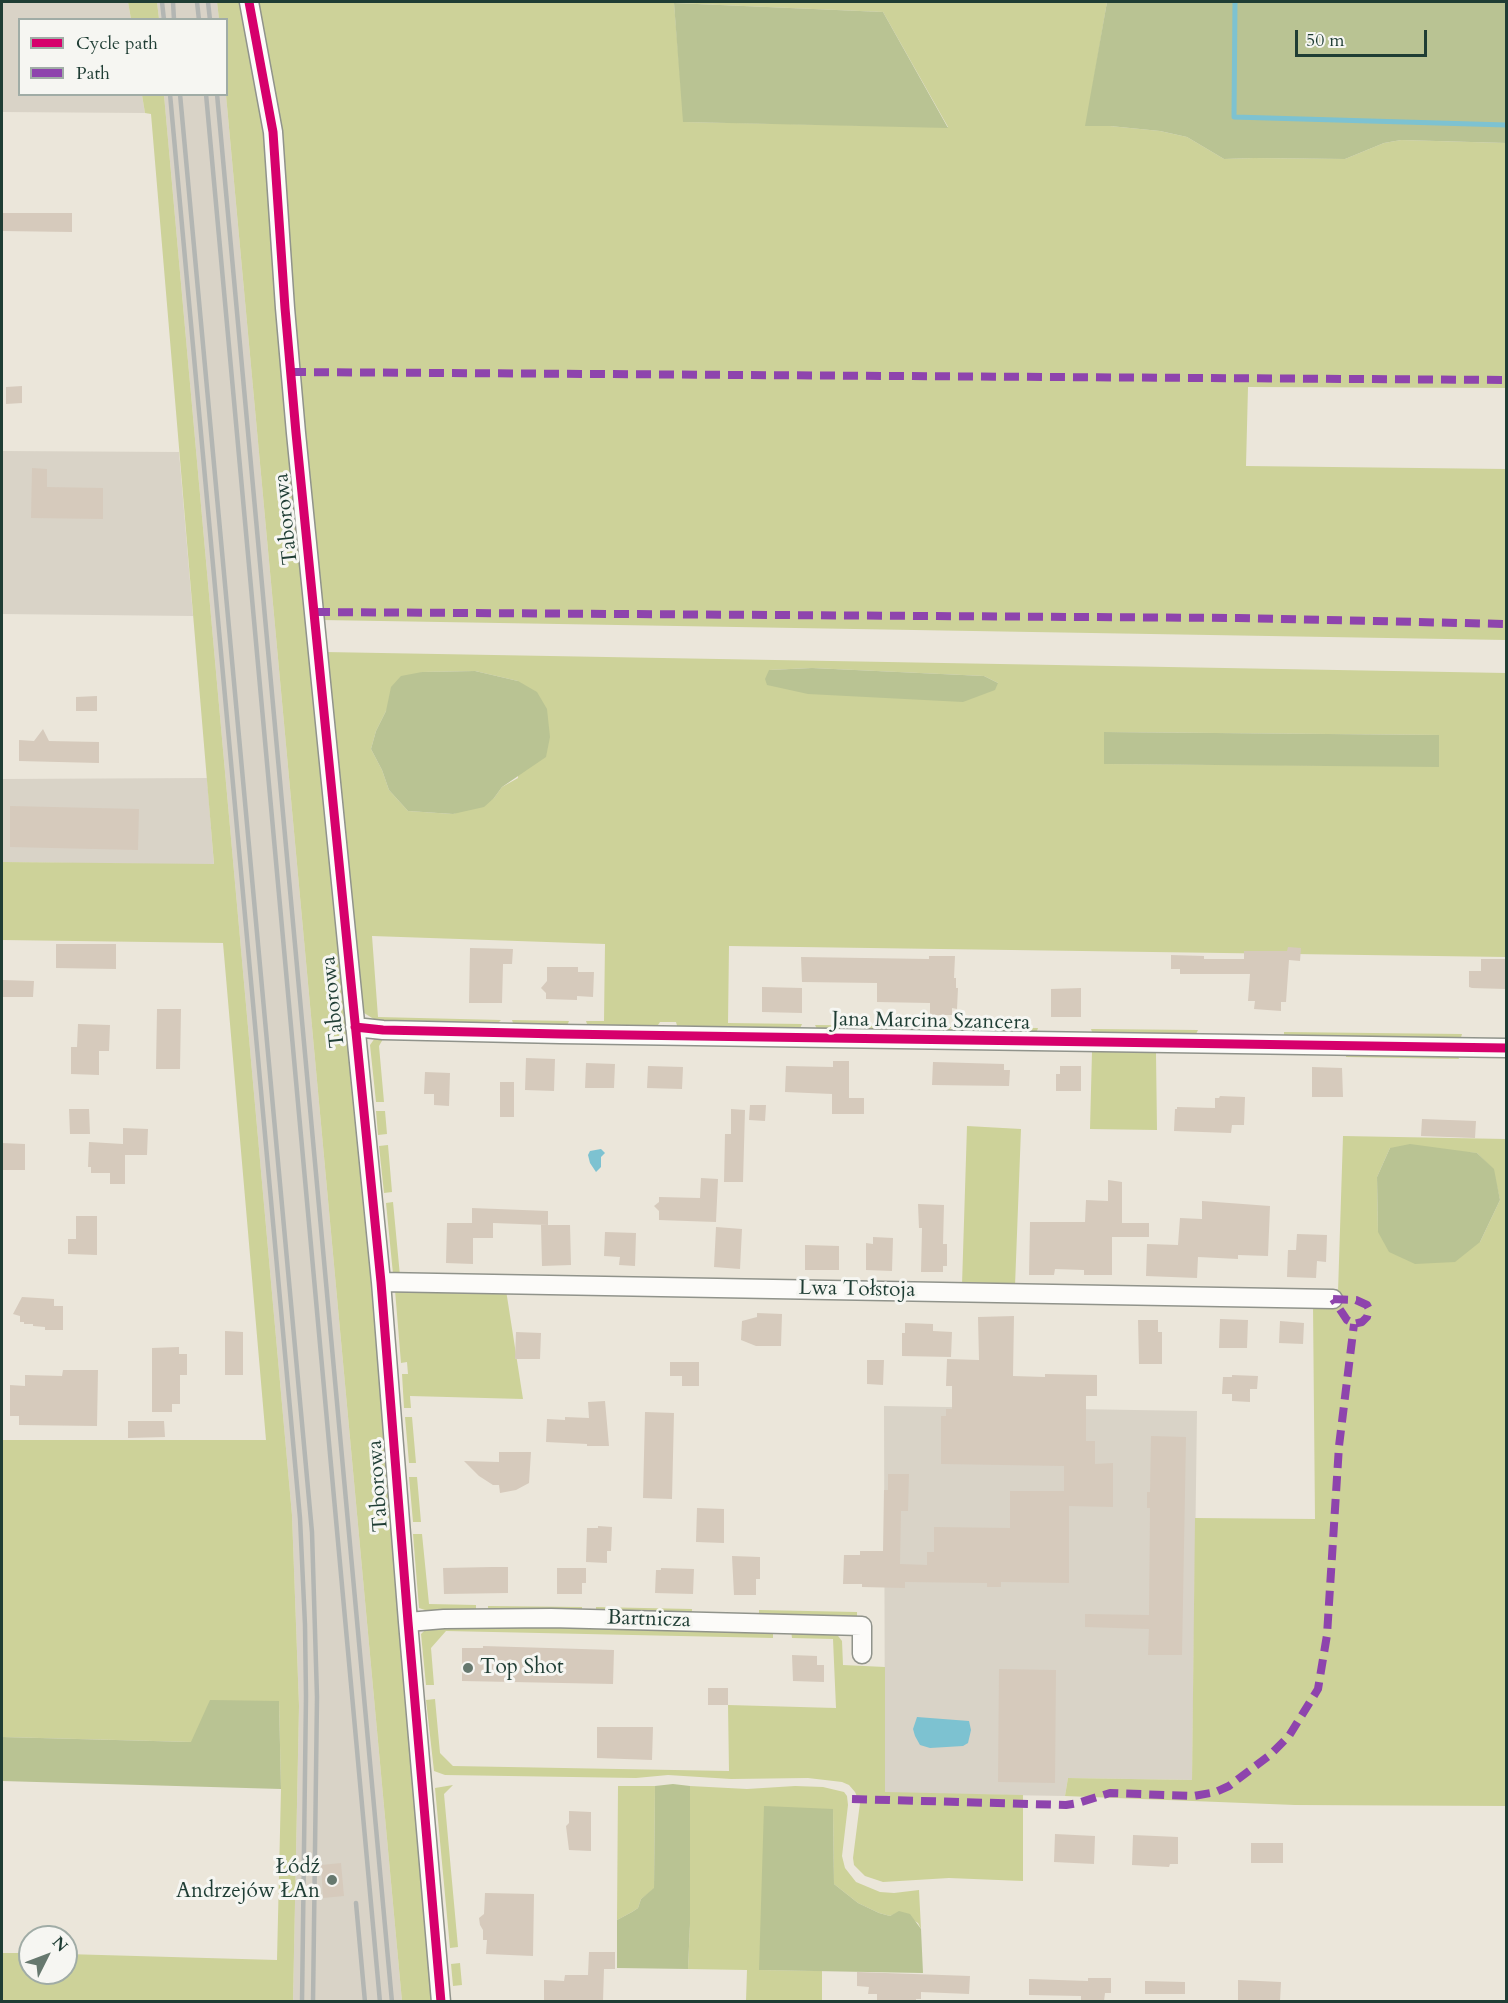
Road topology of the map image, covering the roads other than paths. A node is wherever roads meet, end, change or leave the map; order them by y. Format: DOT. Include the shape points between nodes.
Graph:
graph roads {
  1 [pos="249,2"];
  2 [pos="355,1028"];
  3 [pos="1506,1048"];
  4 [pos="381,1282"];
  5 [pos="1333,1299"];
  6 [pos="408,1622"];
  7 [pos="862,1654"];
  8 [pos="441,2001"];
  1 -- 2 [label="street, Taborowa" via="273,132 292,393"];
  2 -- 3 [label="street, Jana Marcina Szancera"];
  2 -- 4 [label="street, Taborowa"];
  4 -- 5 [label="street, Lwa Tołstoja"];
  4 -- 6 [label="street, Taborowa"];
  6 -- 7 [label="street, Bartnicza" via="551,1618 862,1626"];
  6 -- 8 [label="street, Taborowa"];
}
